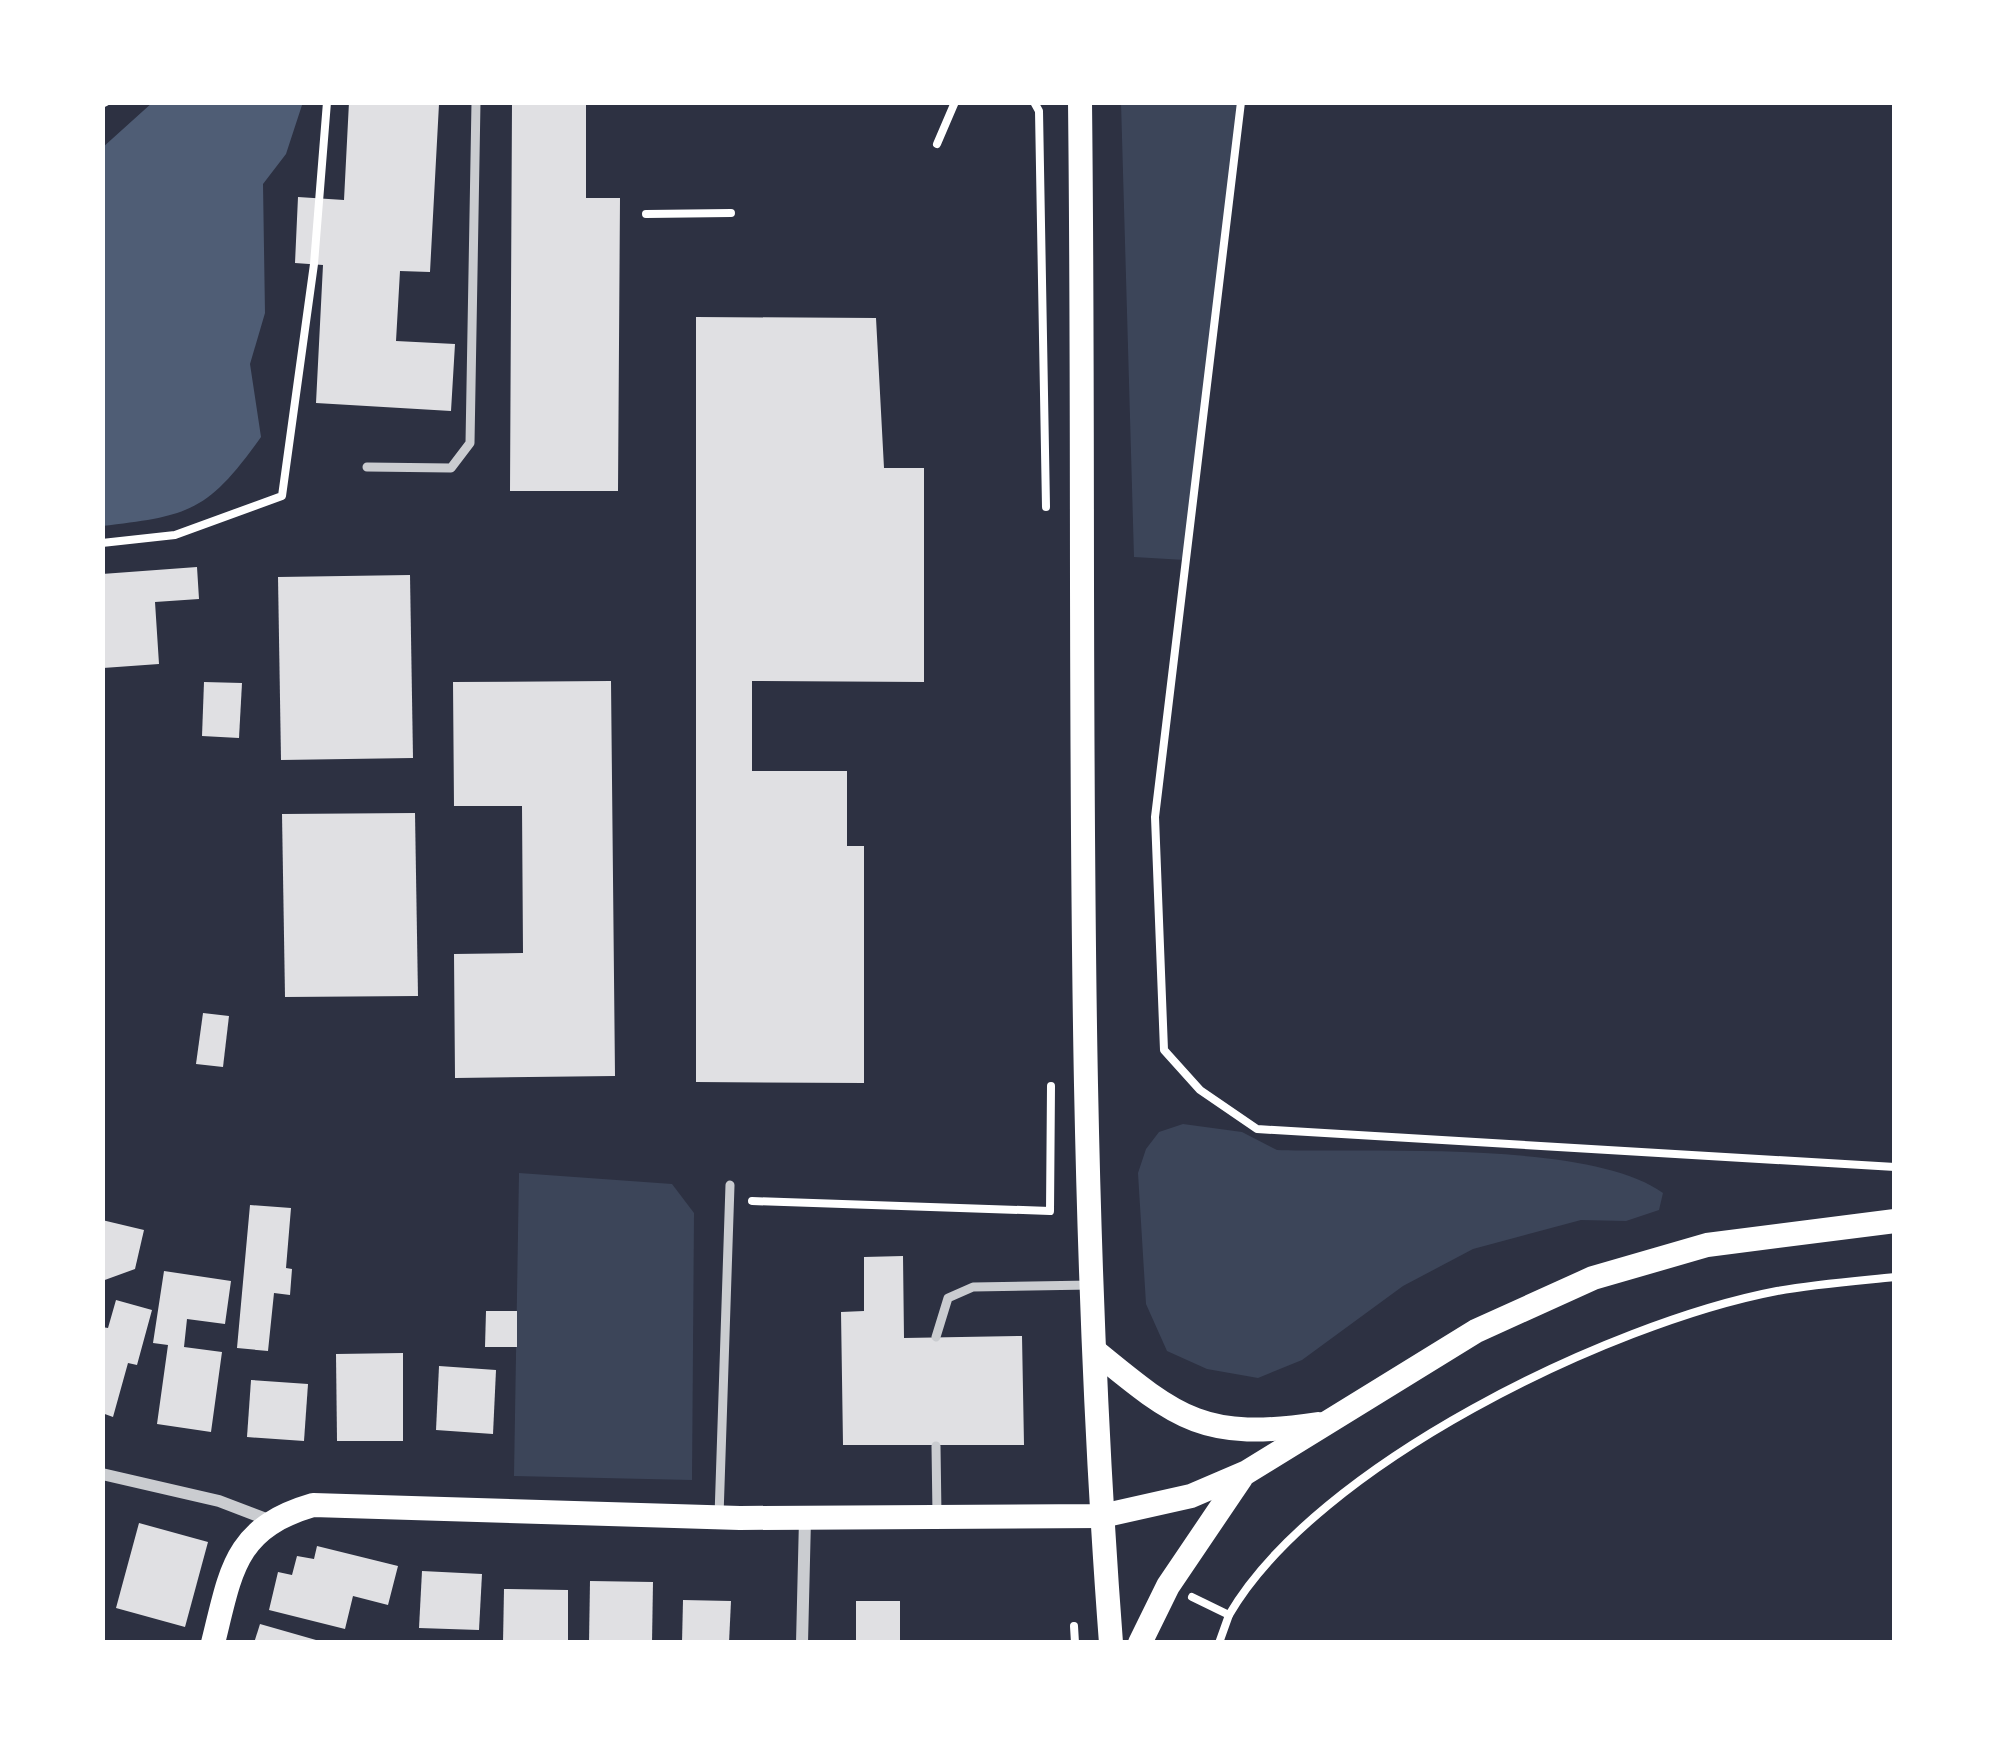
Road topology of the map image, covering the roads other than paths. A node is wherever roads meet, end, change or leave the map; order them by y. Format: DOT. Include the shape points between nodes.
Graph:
graph roads {
  1 [pos="476,102"];
  2 [pos="1080,102"];
  3 [pos="368,467"];
  4 [pos="730,1185"];
  5 [pos="1895,1221"];
  6 [pos="1093,1286"];
  7 [pos="936,1337"];
  8 [pos="1095,1351"];
  9 [pos="1332,1422"];
  10 [pos="936,1446"];
  11 [pos="1246,1472"];
  12 [pos="102,1474"];
  13 [pos="1102,1516"];
  14 [pos="719,1517"];
  15 [pos="805,1517"];
  16 [pos="269,1520"];
  17 [pos="938,1520"];
  18 [pos="213,1643"];
  19 [pos="802,1643"];
  20 [pos="1111,1643"];
  21 [pos="1140,1643"];
  1 -- 3 [label="lane" via="470,442 451,468"];
  2 -- 6 [label="main road"];
  4 -- 14 [label="lane"];
  5 -- 9 [label="main road" via="1707,1245 1593,1278 1476,1331"];
  6 -- 7 [label="lane" via="973,1287 948,1298"];
  6 -- 8 [label="main road"];
  8 -- 9 [label="main road" via="1157,1402 1214,1428"];
  8 -- 13 [label="main road"];
  9 -- 11 [label="main road"];
  10 -- 17 [label="lane"];
  11 -- 13 [label="main road" via="1191,1496"];
  11 -- 21 [label="main road" via="1199,1536"];
  12 -- 16 [label="street"];
  13 -- 17 [label="main road"];
  13 -- 20 [label="main road"];
  14 -- 15 [label="main road"];
  14 -- 16 [label="main road" via="346,1504"];
  15 -- 17 [label="main road"];
  15 -- 19 [label="street"];
  16 -- 18 [label="main road" via="238,1558"];
}
